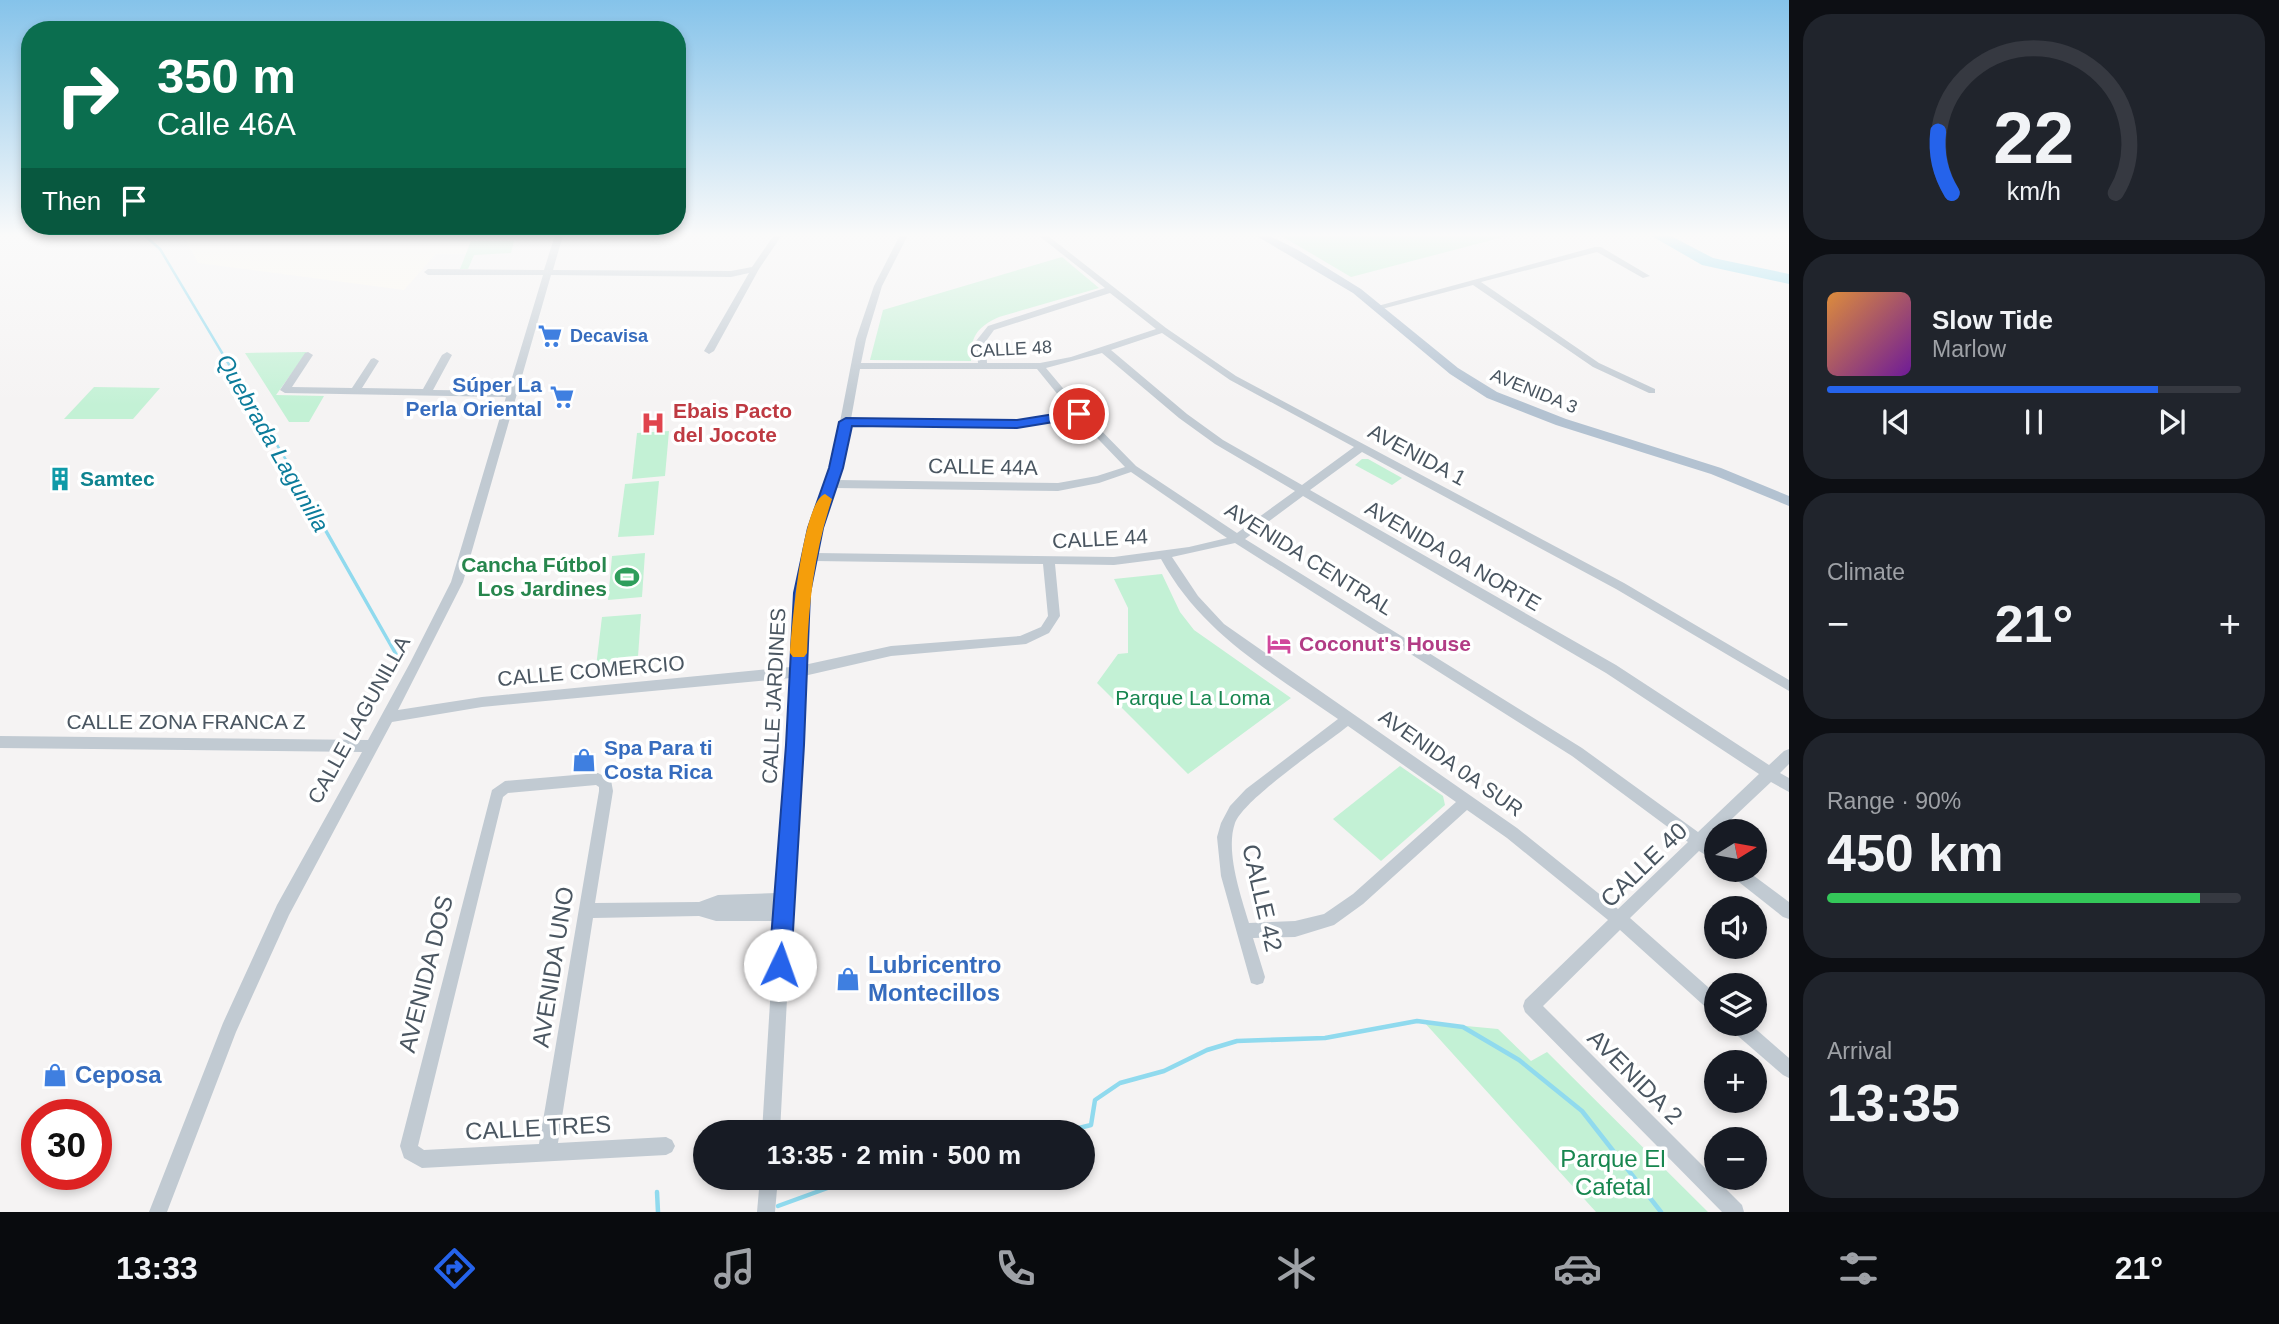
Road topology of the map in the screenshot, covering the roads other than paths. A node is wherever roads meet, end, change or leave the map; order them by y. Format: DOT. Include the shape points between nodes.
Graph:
graph roads {
  1 [pos="541,292"];
  2 [pos="742,292"];
  3 [pos="876,292"];
  4 [pos="1104,292"];
  5 [pos="1115,292"];
  6 [pos="1357,292"];
  7 [pos="1438,292"];
  8 [pos="1489,292"];
  9 [pos="1378,307"];
  10 [pos="1163,330"];
  11 [pos="1105,349"];
  12 [pos="709,351"];
  13 [pos="308,355"];
  14 [pos="447,355"];
  15 [pos="374,361"];
  16 [pos="857,366"];
  17 [pos="1040,366"];
  18 [pos="983,368"];
  19 [pos="355,391"];
  20 [pos="1653,391"];
  21 [pos="426,393"];
  22 [pos="511,394"];
  23 [pos="1079,414"];
  24 [pos="846,422"];
  25 [pos="1361,447"];
  26 [pos="1132,468"];
  27 [pos="830,484"];
  28 [pos="1303,492"];
  29 [pos="1789,501"];
  30 [pos="1237,539"];
  31 [pos="1165,555"];
  32 [pos="809,557"];
  33 [pos="1049,561"];
  34 [pos="797,672"];
  35 [pos="1789,686"];
  36 [pos="388,717"];
  37 [pos="1349,718"];
  38 [pos="0,742"];
  39 [pos="371,746"];
  40 [pos="1789,755"];
  41 [pos="1771,774"];
  42 [pos="1789,786"];
  43 [pos="1467,801"];
  44 [pos="493,803"];
  45 [pos="1700,842"];
  46 [pos="1704,845"];
  47 [pos="1750,882"];
  48 [pos="783,907"];
  49 [pos="699,909"];
  50 [pos="587,911"];
  51 [pos="1789,912"];
  52 [pos="1619,919"];
  53 [pos="1244,931"];
  54 [pos="1257,977"];
  55 [pos="1704,994"];
  56 [pos="1531,1006"];
  57 [pos="1751,1036"];
  58 [pos="1789,1069"];
  59 [pos="772,1120"];
  60 [pos="666,1146"];
  61 [pos="547,1152"];
  62 [pos="414,1157"];
  63 [pos="768,1190"];
  64 [pos="158,1212"];
  65 [pos="766,1212"];
  66 [pos="1735,1212"];
  1 -- 22 [label="street, CALLE LAGUNILLA"];
  2 -- 12 [label="street"];
  3 -- 16 [label="street, CALLE JARDINES"];
  4 -- 18 [label="street" via="991,328 981,341"];
  5 -- 10 [label="street, AVENIDA 1"];
  6 -- 9 [label="main road, AVENIDA 3"];
  7 -- 9 [label="street"];
  8 -- 20 [label="street" via="1596,366"];
  9 -- 29 [label="main road, AVENIDA 3" via="1454,371 1492,395 1716,471"];
  10 -- 11 [label="street, CALLE 48"];
  10 -- 25 [label="street, AVENIDA 1" via="1233,378"];
  11 -- 17 [label="street, CALLE 48"];
  11 -- 28 [label="street, AVENIDA 0A NORTE" via="1200,429"];
  13 -- 19 [label="street" via="285,390"];
  14 -- 21 [label="street"];
  15 -- 19 [label="street"];
  16 -- 18 [label="street, CALLE 48"];
  16 -- 24 [label="street, CALLE JARDINES"];
  17 -- 18 [label="street, CALLE 48"];
  17 -- 23 [label="street, AVENIDA CENTRAL"];
  19 -- 21 [label="street"];
  21 -- 22 [label="street"];
  22 -- 36 [label="street, CALLE LAGUNILLA" via="457,582"];
  23 -- 24 [label="street" via="1017,424"];
  23 -- 26 [label="street, AVENIDA CENTRAL"];
  24 -- 27 [label="street, CALLE JARDINES"];
  25 -- 28 [label="street, CALLE 44"];
  25 -- 35 [label="street, AVENIDA 1" via="1630,591"];
  26 -- 27 [label="street, CALLE 44A" via="1058,487"];
  26 -- 30 [label="street, AVENIDA CENTRAL"];
  27 -- 32 [label="street, CALLE JARDINES"];
  28 -- 30 [label="street, CALLE 44"];
  28 -- 41 [label="street, AVENIDA 0A NORTE" via="1611,669"];
  30 -- 31 [label="street, CALLE 44"];
  30 -- 45 [label="street, AVENIDA CENTRAL" via="1577,752"];
  31 -- 33 [label="street, CALLE 44"];
  31 -- 37 [label="street, AVENIDA 0A SUR" via="1205,615"];
  32 -- 33 [label="street, CALLE 44"];
  32 -- 34 [label="street, CALLE JARDINES"];
  33 -- 34 [label="street" via="1055,608 1051,623 1022,641 891,650"];
  34 -- 36 [label="street, CALLE COMERCIO" via="482,702"];
  34 -- 48 [label="street, CALLE JARDINES"];
  36 -- 39 [label="street, CALLE LAGUNILLA"];
  37 -- 43 [label="street, AVENIDA 0A SUR"];
  37 -- 53 [label="street, CALLE 42" via="1251,793 1227,825 1223,845 1227,870"];
  38 -- 39 [label="street, CALLE ZONA FRANCA Z"];
  39 -- 64 [label="street, CALLE LAGUNILLA" via="283,910 229,1029"];
  40 -- 41 [label="street, CALLE 40"];
  41 -- 42 [label="street, AVENIDA 0A NORTE"];
  41 -- 45 [label="street, CALLE 40"];
  43 -- 52 [label="street, AVENIDA 0A SUR"];
  43 -- 53 [label="street" via="1358,900 1328,919 1295,929"];
  44 -- 50 [label="street, AVENIDA UNO" via="505,787 598,779 606,784"];
  44 -- 62 [label="street, AVENIDA DOS" via="409,1146"];
  45 -- 46 [label="street, AVENIDA CENTRAL"];
  45 -- 52 [label="street, CALLE 40"];
  47 -- 51 [label="street"];
  48 -- 49 [label="street" via="716,914"];
  48 -- 59 [label="street, CALLE JARDINES"];
  49 -- 50 [label="street"];
  50 -- 61 [label="street, AVENIDA UNO"];
  52 -- 55 [label="street, AVENIDA 0A SUR"];
  52 -- 56 [label="street, CALLE 40"];
  53 -- 54 [label="street, CALLE 42"];
  56 -- 66 [label="street, AVENIDA 2"];
  57 -- 58 [label="street"];
  60 -- 61 [label="street, CALLE TRES"];
  61 -- 62 [label="street, CALLE TRES"];
  63 -- 65 [label="street"];
}
